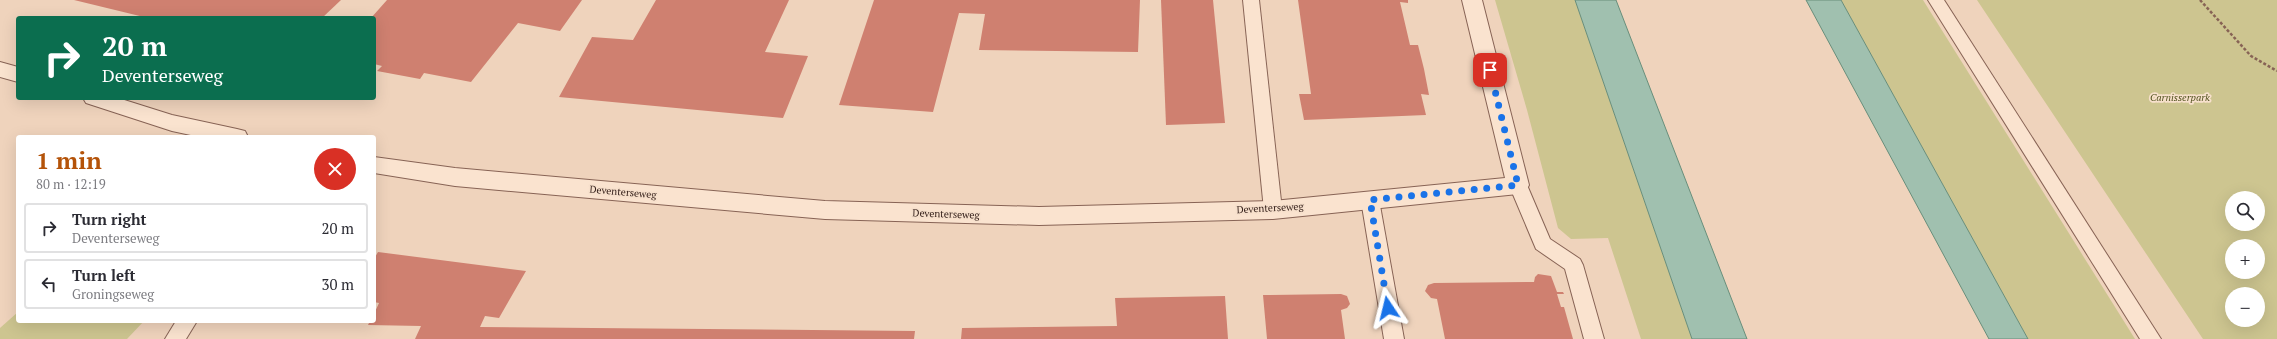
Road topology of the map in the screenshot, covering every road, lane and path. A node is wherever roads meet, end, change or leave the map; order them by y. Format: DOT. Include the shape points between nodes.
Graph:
graph roads {
  1 [pos="1251,0"];
  2 [pos="1472,0"];
  3 [pos="1936,0"];
  4 [pos="2200,0"];
  5 [pos="0,69"];
  6 [pos="2277,71"];
  7 [pos="16,74"];
  8 [pos="98,100"];
  9 [pos="228,135"];
  10 [pos="376,165"];
  11 [pos="1518,185"];
  12 [pos="1370,200"];
  13 [pos="1273,210"];
  14 [pos="186,323"];
  15 [pos="175,339"];
  16 [pos="1394,339"];
  17 [pos="1594,339"];
  18 [pos="2151,339"];
  1 -- 13 [label="lane"];
  2 -- 11 [label="street"];
  3 -- 18 [label="lane"];
  4 -- 6 [label="path" via="2251,56"];
  5 -- 7 [label="street"];
  8 -- 9 [label="street" via="172,123"];
  10 -- 13 [label="street, Deventerseweg" via="463,178 825,210 1039,216"];
  11 -- 12 [label="street, Deventerseweg"];
  11 -- 17 [label="lane" via="1543,244 1573,265"];
  12 -- 13 [label="street, Deventerseweg"];
  12 -- 16 [label="lane"];
  14 -- 15 [label="lane"];
}
